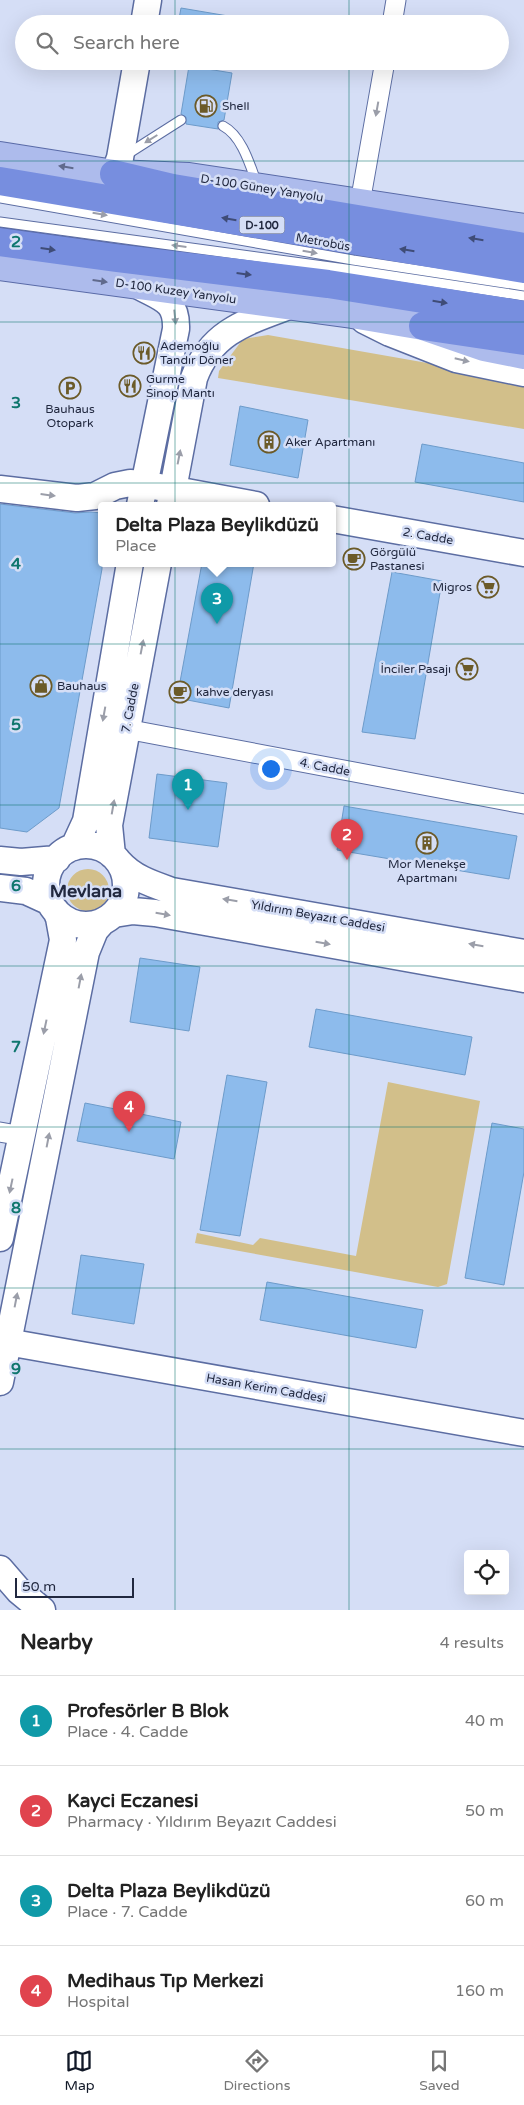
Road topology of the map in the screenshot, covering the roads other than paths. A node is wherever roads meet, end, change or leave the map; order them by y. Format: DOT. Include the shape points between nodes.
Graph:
graph roads {
  1 [pos="148,0"];
  2 [pos="396,0"];
  3 [pos="146,15"];
  4 [pos="394,15"];
  5 [pos="135,70"];
  6 [pos="383,70"];
  7 [pos="180,120"];
  8 [pos="224,126"];
  9 [pos="0,156"];
  10 [pos="117,166"];
  11 [pos="0,181"];
  12 [pos="258,187"];
  13 [pos="0,198"];
  14 [pos="360,203"];
  15 [pos="0,222"];
  16 [pos="524,228"];
  17 [pos="0,242"];
  18 [pos="524,247"];
  19 [pos="0,266"];
  20 [pos="524,269"];
  21 [pos="524,286"];
  22 [pos="142,287"];
  23 [pos="524,296"];
  24 [pos="289,306"];
  25 [pos="352,314"];
  26 [pos="524,315"];
  27 [pos="423,326"];
  28 [pos="524,340"];
  29 [pos="524,355"];
  30 [pos="524,373"];
  31 [pos="0,489"];
  32 [pos="142,494"];
  33 [pos="171,498"];
  34 [pos="220,502"];
  35 [pos="336,520"];
  36 [pos="524,554"];
  37 [pos="129,567"];
  38 [pos="157,567"];
  39 [pos="126,729"];
  40 [pos="524,804"];
  41 [pos="65,853"];
  42 [pos="115,859"];
  43 [pos="0,860"];
  44 [pos="0,888"];
  45 [pos="53,907"];
  46 [pos="109,918"];
  47 [pos="524,953"];
  48 [pos="524,979"];
  49 [pos="11,1134"];
  50 [pos="0,1238"];
  51 [pos="7,1342"];
  52 [pos="0,1382"];
  53 [pos="524,1433"];
  54 [pos="0,1569"];
  55 [pos="42,1610"];
  1 -- 3 [label="main road"];
  2 -- 4 [label="street"];
  5 -- 10 [label="main road"];
  6 -- 14 [label="street, one-way"];
  7 -- 10 [label="lane, one-way"];
  8 -- 12 [label="lane" via="232,130"];
  10 -- 9 [label="main road, D-100 Güney Yanyolu, one-way"];
  10 -- 12 [label="main road, D-100 Güney Yanyolu"];
  18 -- 10 [label="highway, one-way" via="173,188"];
  20 -- 11 [label="highway, D-100, one-way"];
  12 -- 14 [label="main road, D-100 Güney Yanyolu"];
  13 -- 21 [label="lane, Metrobüs, one-way" via="353,260"];
  14 -- 16 [label="main road, D-100 Güney Yanyolu"];
  23 -- 15 [label="lane, Metrobüs, one-way"];
  17 -- 26 [label="highway, one-way" via="328,284"];
  19 -- 22 [label="main road, D-100 Kuzey Yanyolu, one-way"];
  22 -- 24 [label="main road, D-100 Kuzey Yanyolu"];
  22 -- 32 [label="main road, one-way" via="166,300 174,308 176,318"];
  24 -- 25 [label="main road, D-100 Kuzey Yanyolu"];
  33 -- 24 [label="main road, one-way" via="200,361 228,332"];
  25 -- 27 [label="main road, D-100 Kuzey Yanyolu"];
  25 -- 30 [label="main road, one-way" via="456,359"];
  27 -- 28 [label="highway"];
  27 -- 29 [label="main road" via="484,347"];
  31 -- 32 [label="main road, one-way" via="77,498 95,496 122,485"];
  32 -- 33 [label="main road"];
  33 -- 34 [label="main road"];
  35 -- 36 [label="main road, 2. Cadde"];
  37 -- 41 [label="main road, 7. Cadde, one-way" via="86,820"];
  39 -- 38 [label="main road, 7. Cadde, one-way"];
  39 -- 40 [label="street, 4. Cadde"];
  42 -- 39 [label="main road, 7. Cadde, one-way" via="109,825"];
  41 -- 42 [label="main road" via="94,847"];
  41 -- 43 [label="main road" via="21,862"];
  41 -- 45 [label="main road" via="50,868 47,879"];
  42 -- 46 [label="main road" via="124,872 125,894"];
  47 -- 42 [label="main road, Yıldırım Beyazıt Caddesi, one-way" via="172,891 127,872"];
  44 -- 45 [label="main road" via="26,891"];
  45 -- 46 [label="main road" via="65,920 77,924 90,925"];
  45 -- 49 [label="main road, one-way" via="59,918 63,940"];
  46 -- 48 [label="main road, Yıldırım Beyazıt Caddesi, one-way" via="133,911 155,913"];
  51 -- 46 [label="main road, one-way" via="86,952 95,930"];
  49 -- 50 [label="main road, one-way"];
  51 -- 52 [label="main road"];
  51 -- 53 [label="main road, Hasan Kerim Caddesi"];
  54 -- 55 [label="main road"];
}
